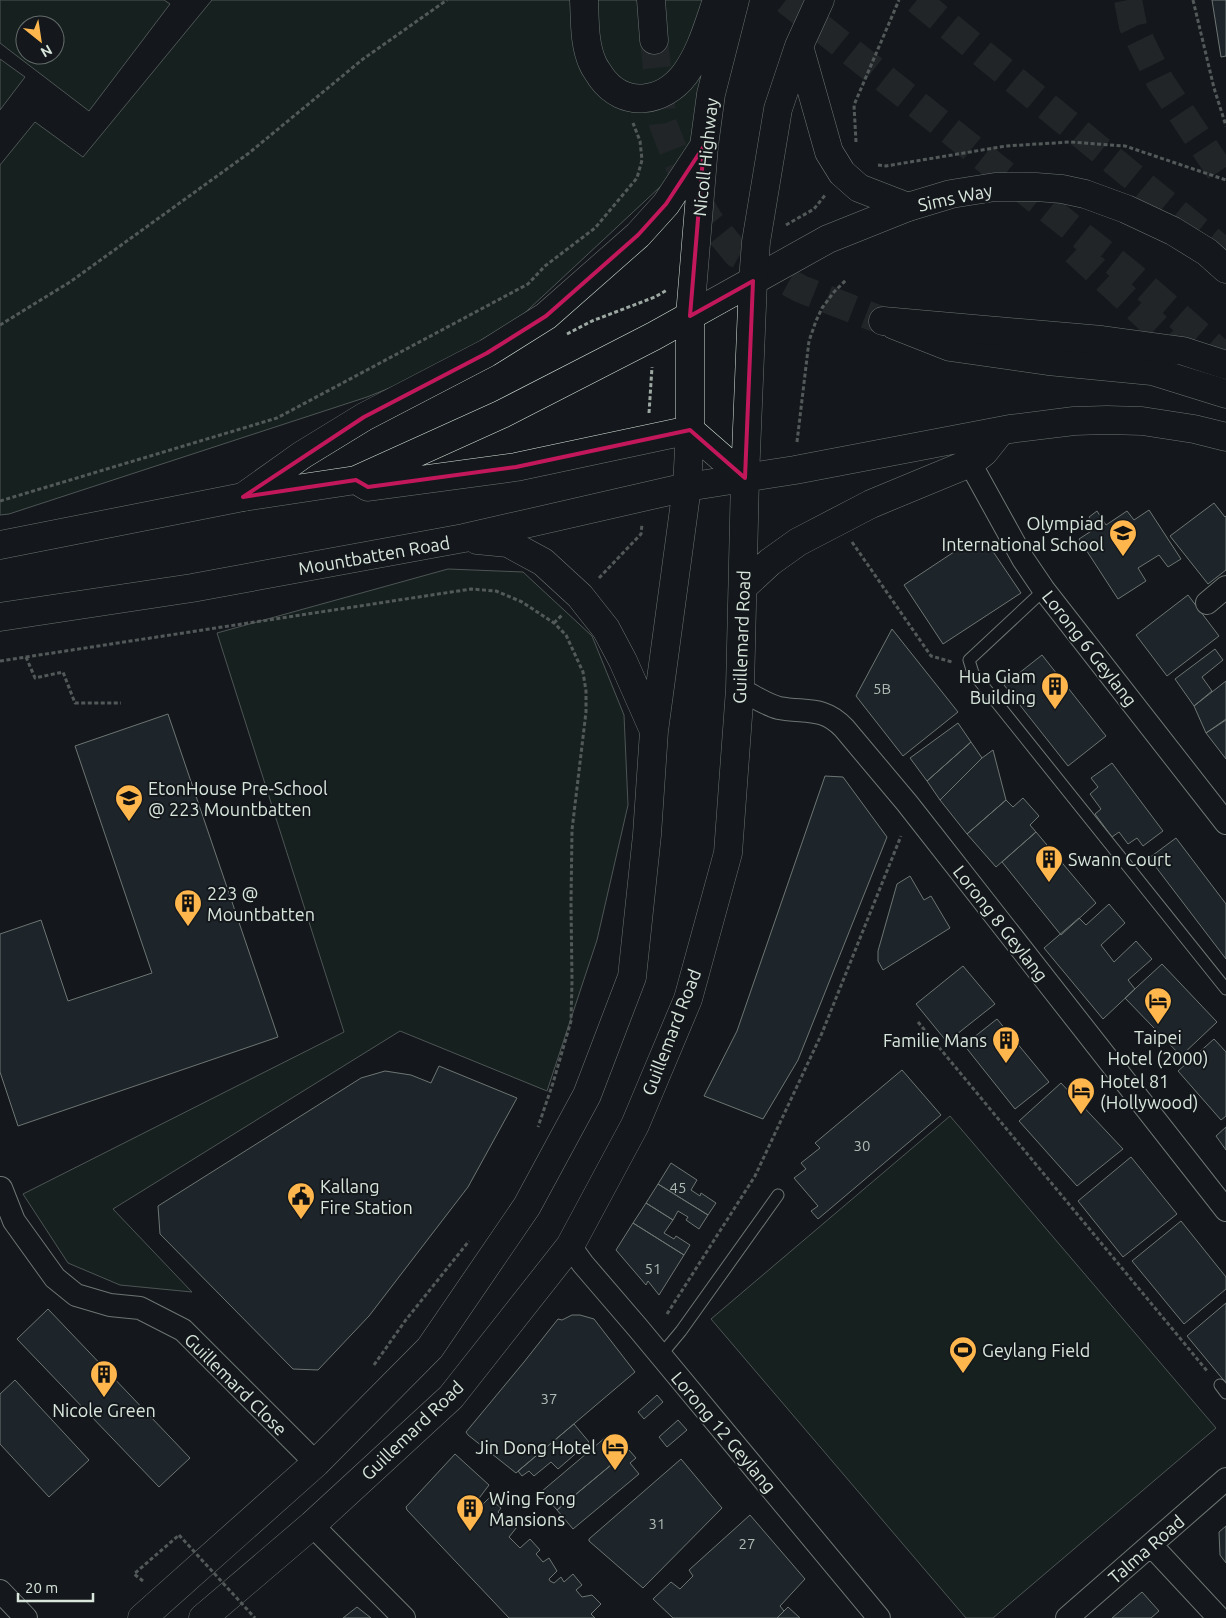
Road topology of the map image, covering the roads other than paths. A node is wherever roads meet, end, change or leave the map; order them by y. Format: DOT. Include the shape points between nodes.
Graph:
graph roads {
  1 [pos="584,0"];
  2 [pos="651,0"];
  3 [pos="717,0"];
  4 [pos="735,0"];
  5 [pos="820,0"];
  6 [pos="654,40"];
  7 [pos="799,46"];
  8 [pos="704,146"];
  9 [pos="908,207"];
  10 [pos="1226,269"];
  11 [pos="753,281"];
  12 [pos="690,316"];
  13 [pos="1226,365"];
  14 [pos="1226,394"];
  15 [pos="690,430"];
  16 [pos="1000,432"];
  17 [pos="1226,437"];
  18 [pos="970,463"];
  19 [pos="745,478"];
  20 [pos="356,480"];
  21 [pos="688,487"];
  22 [pos="243,497"];
  23 [pos="842,530"];
  24 [pos="464,538"];
  25 [pos="0,545"];
  26 [pos="1226,586"];
  27 [pos="743,587"];
  28 [pos="1044,590"];
  29 [pos="1207,602"];
  30 [pos="742,616"];
  31 [pos="0,618"];
  32 [pos="740,689"];
  33 [pos="654,731"];
  34 [pos="1226,823"];
  35 [pos="1226,989"];
  36 [pos="1,1188"];
  37 [pos="778,1195"];
  38 [pos="1226,1210"];
  39 [pos="570,1246"];
  40 [pos="661,1355"];
  41 [pos="316,1463"];
  42 [pos="1226,1479"];
  43 [pos="312,1525"];
  44 [pos="1151,1545"];
  45 [pos="0,1591"];
  46 [pos="26,1618"];
  47 [pos="142,1618"];
  48 [pos="203,1618"];
  49 [pos="404,1618"];
  50 [pos="879,1618"];
  51 [pos="1067,1618"];
  52 [pos="1219,1618"];
  1 -- 3 [label="main road" via="587,42 593,65 607,84 633,99 652,98 670,90 684,75 698,54"];
  2 -- 6 [label="main road"];
  4 -- 8 [label="main road, Nicoll Highway" via="711,94"];
  5 -- 7 [label="main road"];
  7 -- 9 [label="main road" via="829,152 842,173 859,188"];
  7 -- 11 [label="main road" via="778,109 756,242"];
  8 -- 12 [label="main road, Nicoll Highway"];
  8 -- 22 [label="main road" via="666,204 638,235 546,316 487,353 364,417"];
  9 -- 10 [label="main road, Sims Way" via="951,194 995,187 1062,189 1126,209 1173,231 1207,252"];
  9 -- 11 [label="main road, Sims Way" via="828,238"];
  11 -- 12 [label="main road, Sims Way"];
  11 -- 19 [label="main road, Guillemard Road"];
  12 -- 15 [label="main road"];
  12 -- 20 [label="main road" via="502,414"];
  13 -- 14 [label="main road" via="1183,351 1102,340 883,321 950,347 1152,371"];
  15 -- 19 [label="main road"];
  15 -- 20 [label="main road" via="516,468 368,487"];
  15 -- 21 [label="main road"];
  16 -- 17 [label="main road" via="1074,420 1107,420 1194,428"];
  16 -- 18 [label="main road"];
  16 -- 19 [label="main road"];
  18 -- 23 [label="main road" via="871,504"];
  18 -- 28 [label="street, Lorong 6 Geylang" via="1023,559"];
  19 -- 21 [label="main road, Mountbatten Road"];
  19 -- 27 [label="main road, Guillemard Road"];
  20 -- 22 [label="main road"];
  21 -- 24 [label="main road, Mountbatten Road"];
  21 -- 33 [label="main road"];
  22 -- 25 [label="main road"];
  23 -- 27 [label="main road" via="791,547"];
  23 -- 30 [label="main road" via="784,569"];
  24 -- 31 [label="main road, Mountbatten Road" via="192,588"];
  24 -- 33 [label="main road" via="508,543 543,562 580,596 610,637"];
  26 -- 29 [label="street"];
  27 -- 30 [label="main road, Guillemard Road"];
  28 -- 34 [label="street, Lorong 6 Geylang"];
  28 -- 35 [label="lane" via="969,660 973,673"];
  30 -- 32 [label="main road, Guillemard Road"];
  32 -- 38 [label="street, Lorong 8 Geylang" via="777,707 835,718 907,803"];
  32 -- 39 [label="main road, Guillemard Road" via="728,853 688,999 634,1125"];
  33 -- 41 [label="main road" via="632,977 587,1095 527,1206 430,1348"];
  36 -- 41 [label="street, Guillemard Close" via="14,1221 55,1278 76,1295 110,1305 140,1308 183,1330"];
  37 -- 40 [label="lane"];
  39 -- 40 [label="street, Lorong 12 Geylang"];
  39 -- 43 [label="main road, Guillemard Road" via="452,1397"];
  40 -- 50 [label="street, Lorong 12 Geylang"];
  41 -- 47 [label="main road"];
  42 -- 44 [label="street, Talma Road"];
  43 -- 48 [label="main road, Guillemard Road"];
  43 -- 49 [label="street"];
  44 -- 51 [label="street, Talma Road"];
  44 -- 52 [label="street"];
  45 -- 46 [label="street"];
}
